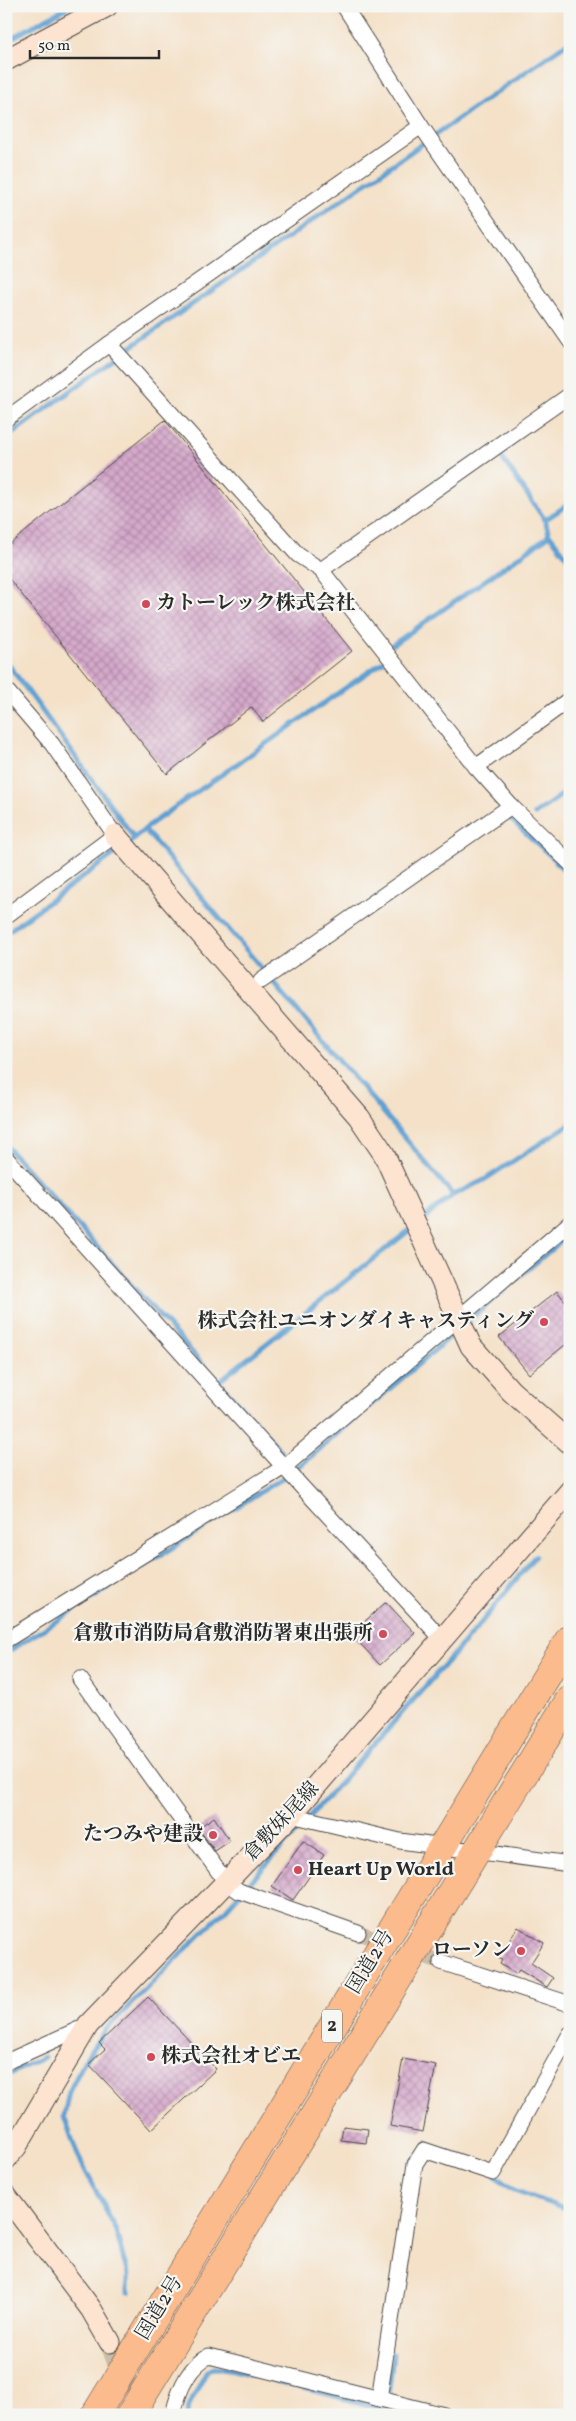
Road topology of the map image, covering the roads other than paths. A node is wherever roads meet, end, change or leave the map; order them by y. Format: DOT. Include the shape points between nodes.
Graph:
graph roads {
  1 [pos="107,6"];
  2 [pos="344,6"];
  3 [pos="6,60"];
  4 [pos="427,134"];
  5 [pos="570,342"];
  6 [pos="111,346"];
  7 [pos="570,395"];
  8 [pos="6,419"];
  9 [pos="320,570"];
  10 [pos="6,690"];
  11 [pos="570,699"];
  12 [pos="476,767"];
  13 [pos="505,811"];
  14 [pos="116,834"];
  15 [pos="570,863"];
  16 [pos="6,916"];
  17 [pos="265,978"];
  18 [pos="6,1158"];
  19 [pos="570,1223"];
  20 [pos="458,1320"];
  21 [pos="570,1443"];
  22 [pos="288,1471"];
  23 [pos="570,1491"];
  24 [pos="570,1638"];
  25 [pos="6,1640"];
  26 [pos="443,1640"];
  27 [pos="80,1679"];
  28 [pos="570,1699"];
  29 [pos="294,1816"];
  30 [pos="442,1847"];
  31 [pos="476,1852"];
  32 [pos="570,1864"];
  33 [pos="238,1889"];
  34 [pos="358,1933"];
  35 [pos="440,1962"];
  36 [pos="570,2004"];
  37 [pos="88,2025"];
  38 [pos="570,2034"];
  39 [pos="6,2062"];
  40 [pos="6,2159"];
  41 [pos="6,2196"];
  42 [pos="110,2342"];
  43 [pos="379,2399"];
  44 [pos="95,2415"];
  45 [pos="130,2415"];
  46 [pos="173,2415"];
  47 [pos="444,2415"];
  1 -- 3 [label="main road"];
  2 -- 4 [label="street"];
  4 -- 5 [label="street"];
  4 -- 6 [label="street"];
  6 -- 8 [label="street"];
  6 -- 9 [label="street" via="298,555"];
  7 -- 9 [label="street"];
  9 -- 12 [label="street"];
  10 -- 14 [label="street" via="52,744"];
  11 -- 12 [label="street"];
  12 -- 13 [label="street"];
  13 -- 15 [label="street"];
  13 -- 17 [label="street"];
  14 -- 16 [label="street"];
  14 -- 20 [label="main road" via="360,1117 384,1154"];
  18 -- 22 [label="street"];
  19 -- 20 [label="street"];
  20 -- 21 [label="main road" via="471,1346 500,1378"];
  20 -- 22 [label="street"];
  22 -- 25 [label="street"];
  22 -- 26 [label="street"];
  23 -- 26 [label="main road, 倉敷妹尾線"];
  24 -- 30 [label="highway, 国道2号 / 2"];
  26 -- 29 [label="main road, 倉敷妹尾線"];
  27 -- 33 [label="street"];
  28 -- 31 [label="highway, 国道2号 / 2"];
  29 -- 30 [label="street" via="400,1841"];
  29 -- 33 [label="main road, 倉敷妹尾線"];
  30 -- 31 [label="street"];
  30 -- 44 [label="highway, 国道2号 / 2"];
  31 -- 32 [label="street"];
  31 -- 45 [label="highway, 国道2号 / 2"];
  33 -- 34 [label="street"];
  33 -- 37 [label="main road, 倉敷妹尾線"];
  35 -- 36 [label="street"];
  37 -- 39 [label="street"];
  37 -- 40 [label="main road, 倉敷妹尾線"];
  38 -- 43 [label="street" via="493,2173 424,2150 415,2164"];
  41 -- 42 [label="main road" via="91,2309"];
  43 -- 46 [label="street" via="209,2356 197,2362 178,2394"];
  43 -- 47 [label="street"];
}
